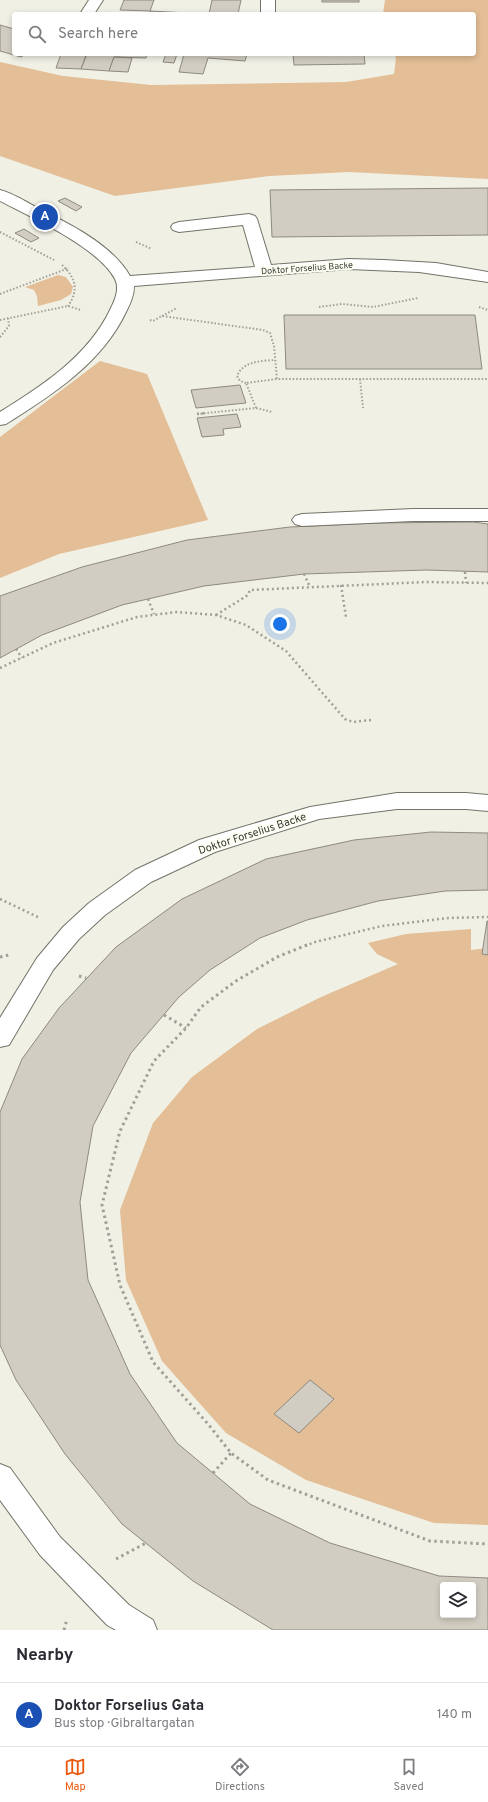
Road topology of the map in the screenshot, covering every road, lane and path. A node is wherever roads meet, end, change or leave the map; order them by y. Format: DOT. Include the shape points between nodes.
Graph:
graph roads {
  1 [pos="96,0"];
  2 [pos="268,0"];
  3 [pos="88,12"];
  4 [pos="268,12"];
  5 [pos="0,195"];
  6 [pos="179,227"];
  7 [pos="0,232"];
  8 [pos="67,269"];
  9 [pos="264,270"];
  10 [pos="488,277"];
  11 [pos="124,282"];
  12 [pos="0,294"];
  13 [pos="420,298"];
  14 [pos="475,305"];
  15 [pos="319,307"];
  16 [pos="488,310"];
  17 [pos="8,318"];
  18 [pos="0,320"];
  19 [pos="153,321"];
  20 [pos="0,337"];
  21 [pos="275,360"];
  22 [pos="277,379"];
  23 [pos="360,379"];
  24 [pos="488,379"];
  25 [pos="246,383"];
  26 [pos="256,408"];
  27 [pos="364,408"];
  28 [pos="272,412"];
  29 [pos="197,414"];
  30 [pos="0,420"];
  31 [pos="488,515"];
  32 [pos="302,520"];
  33 [pos="465,572"];
  34 [pos="304,574"];
  35 [pos="466,583"];
  36 [pos="488,583"];
  37 [pos="341,585"];
  38 [pos="310,587"];
  39 [pos="148,598"];
  40 [pos="154,614"];
  41 [pos="216,615"];
  42 [pos="346,617"];
  43 [pos="16,649"];
  44 [pos="22,658"];
  45 [pos="0,668"];
  46 [pos="371,720"];
  47 [pos="488,803"];
  48 [pos="0,899"];
  49 [pos="488,917"];
  50 [pos="71,933"];
  51 [pos="164,1015"];
  52 [pos="186,1028"];
  53 [pos="0,1038"];
  54 [pos="231,1453"];
  55 [pos="213,1473"];
  56 [pos="0,1477"];
  57 [pos="488,1544"];
  58 [pos="142,1630"];
  1 -- 3 [label="street"];
  2 -- 4 [label="street"];
  5 -- 11 [label="street" via="45,217 86,242 109,260 119,271"];
  6 -- 9 [label="street" via="249,219"];
  7 -- 8 [label="path"];
  8 -- 12 [label="path"];
  8 -- 17 [label="path" via="74,278 76,288 75,297 68,306"];
  9 -- 10 [label="street, Doktor Forselius Backe" via="383,264 442,268"];
  9 -- 11 [label="street, Doktor Forselius Backe"];
  11 -- 30 [label="street" via="126,294 104,335 66,374"];
  13 -- 15 [label="path" via="373,307 342,304"];
  14 -- 16 [label="path"];
  17 -- 18 [label="path"];
  17 -- 20 [label="path" via="9,326"];
  19 -- 21 [label="path" via="162,316 263,330 270,333"];
  21 -- 22 [label="path"];
  21 -- 25 [label="path" via="255,362 242,368 237,376 240,381"];
  22 -- 23 [label="path"];
  22 -- 25 [label="path"];
  23 -- 24 [label="path"];
  23 -- 27 [label="path"];
  25 -- 26 [label="path"];
  26 -- 28 [label="path"];
  26 -- 29 [label="path"];
  31 -- 32 [label="street" via="413,515"];
  33 -- 35 [label="path"];
  34 -- 38 [label="path"];
  35 -- 36 [label="path"];
  35 -- 37 [label="path"];
  37 -- 38 [label="path"];
  37 -- 42 [label="path"];
  38 -- 41 [label="path" via="250,590 248,595"];
  39 -- 40 [label="path"];
  40 -- 41 [label="path" via="178,612"];
  40 -- 44 [label="path" via="54,642"];
  41 -- 46 [label="path" via="246,625 286,652 345,719 353,722"];
  43 -- 44 [label="path"];
  44 -- 45 [label="path"];
  47 -- 50 [label="street, Doktor Forselius Backe" via="397,801 326,811 207,846 143,876 97,909"];
  48 -- 50 [label="path"];
  49 -- 52 [label="path" via="448,918 382,926 315,942 277,957 236,981 201,1007"];
  50 -- 53 [label="street, Doktor Forselius Backe" via="45,964"];
  51 -- 52 [label="path"];
  52 -- 54 [label="path" via="154,1061 120,1130 102,1205 120,1285 153,1362"];
  54 -- 55 [label="path"];
  54 -- 57 [label="path" via="268,1480 430,1541"];
  56 -- 58 [label="street" via="50,1546 118,1614"];
}
